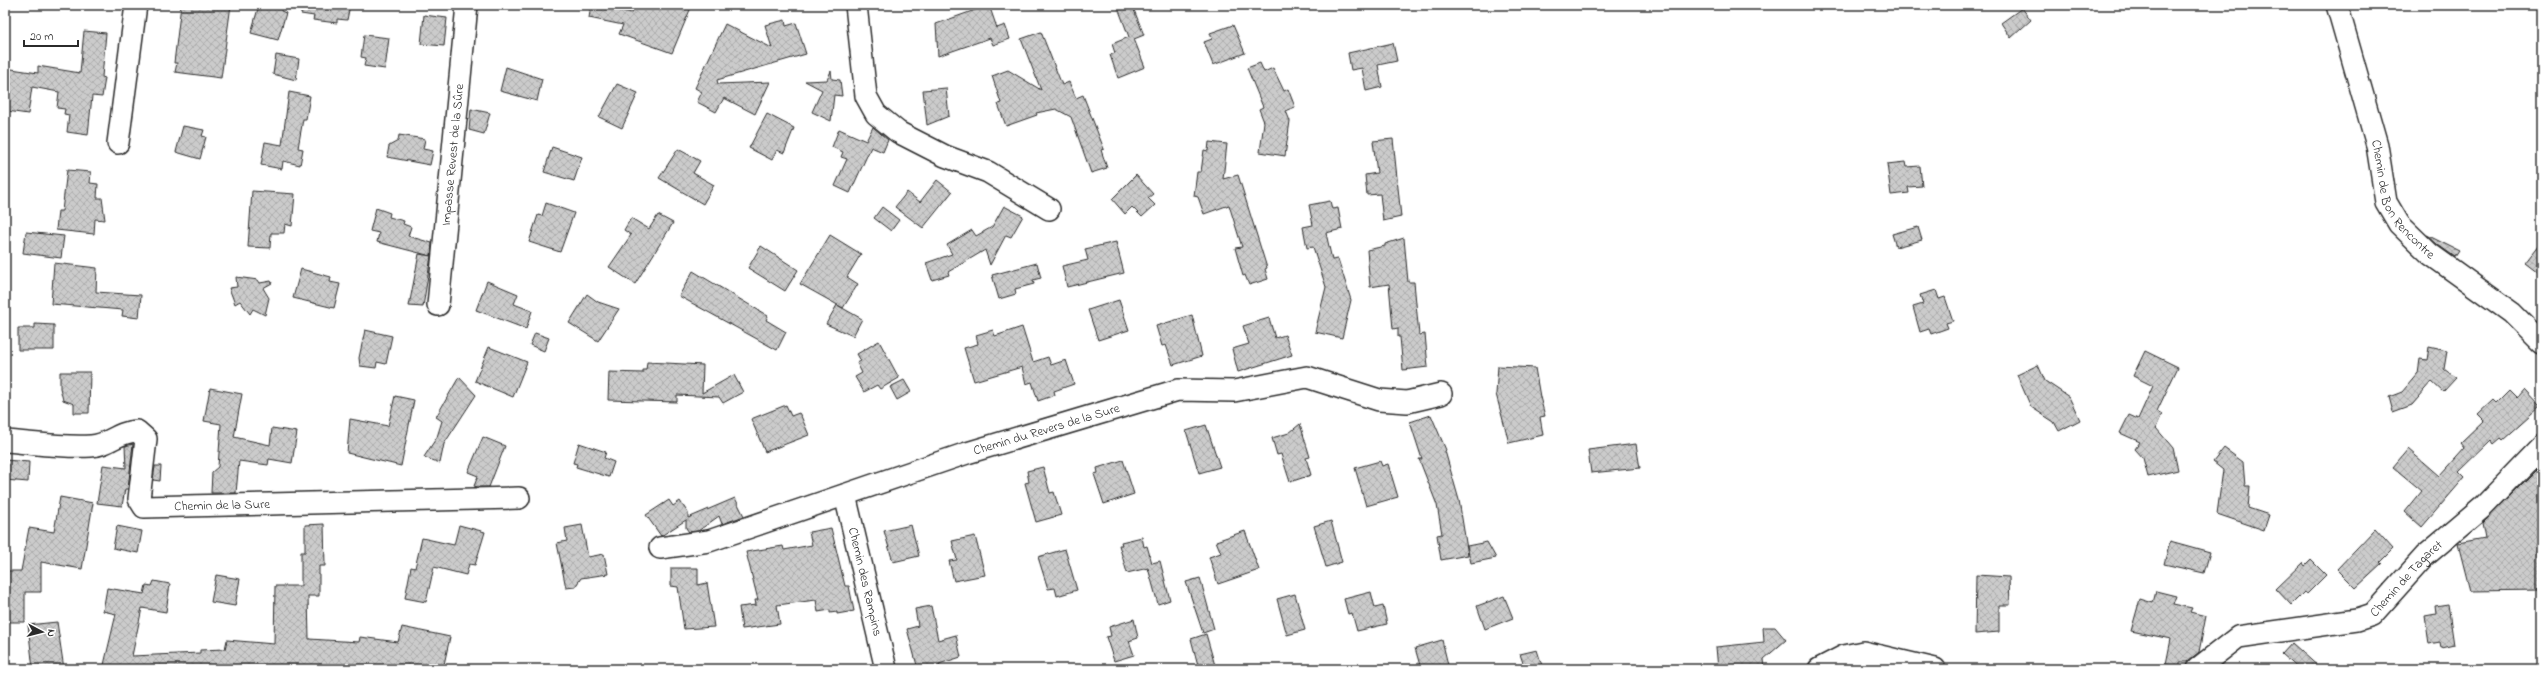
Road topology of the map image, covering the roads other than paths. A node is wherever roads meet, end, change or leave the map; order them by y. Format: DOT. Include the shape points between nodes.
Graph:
graph roads {
  1 [pos="136,5"];
  2 [pos="467,5"];
  3 [pos="856,5"];
  4 [pos="2337,5"];
  5 [pos="118,143"];
  6 [pos="1049,209"];
  7 [pos="438,305"];
  8 [pos="2542,343"];
  9 [pos="1441,394"];
  10 [pos="5,441"];
  11 [pos="2542,446"];
  12 [pos="845,495"];
  13 [pos="519,498"];
  14 [pos="660,548"];
  15 [pos="886,669"];
  16 [pos="1819,669"];
  17 [pos="1935,669"];
  18 [pos="2197,669"];
  1 -- 5 [label="street"];
  2 -- 7 [label="street, Impasse Revest de la Sûre"];
  3 -- 6 [label="street" via="866,96 876,114 898,132 945,156 988,172"];
  4 -- 8 [label="street, Chemin de Bon Rencontre" via="2377,145 2386,202 2399,224 2430,254 2512,313"];
  9 -- 12 [label="street, Chemin du Revers de la Sure" via="1408,402 1379,400 1307,377 1234,391 1178,390 967,453"];
  10 -- 13 [label="street, Chemin de la Sure" via="91,446 107,443 112,437 137,432 146,438 139,499 144,507"];
  11 -- 18 [label="street, Chemin de Tagaret" via="2483,507 2425,556 2372,615 2357,620 2238,637"];
  12 -- 14 [label="street, Chemin du Revers de la Sure" via="709,541"];
  12 -- 15 [label="street, Chemin des Rampins"];
  16 -- 17 [label="street" via="1844,656 1863,652"];
}
